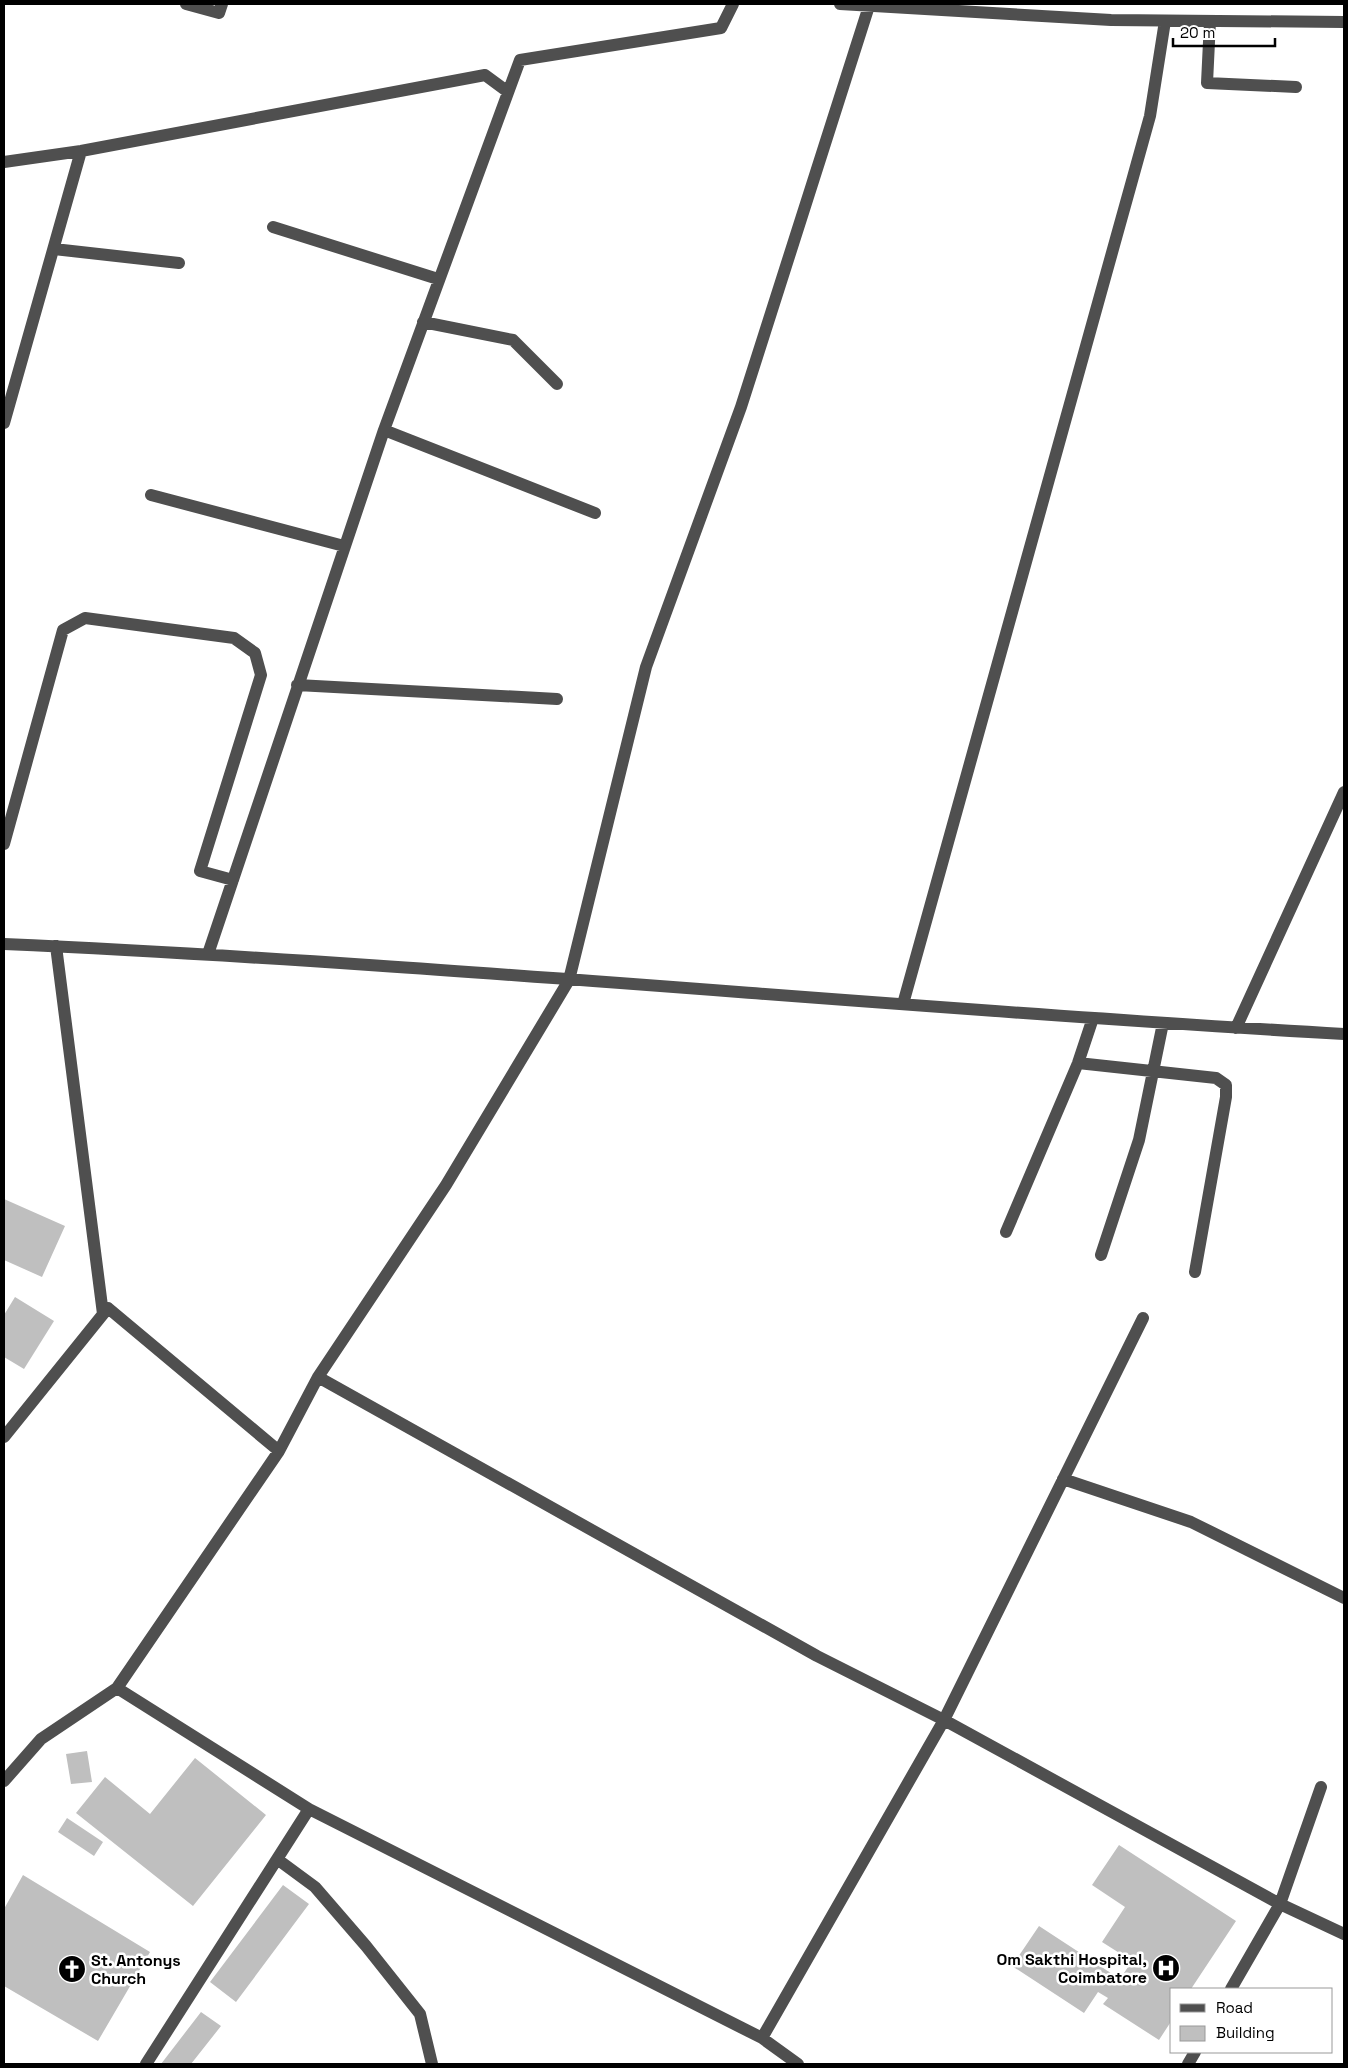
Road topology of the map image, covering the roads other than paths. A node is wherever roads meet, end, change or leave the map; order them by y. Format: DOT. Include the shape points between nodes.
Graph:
graph roads {
  1 [pos="186,4"];
  2 [pos="222,4"];
  3 [pos="733,4"];
  4 [pos="840,4"];
  5 [pos="869,6"];
  6 [pos="1165,21"];
  7 [pos="1210,21"];
  8 [pos="1344,22"];
  9 [pos="1296,86"];
  10 [pos="508,92"];
  11 [pos="81,151"];
  12 [pos="4,162"];
  13 [pos="273,227"];
  14 [pos="54,250"];
  15 [pos="179,263"];
  16 [pos="438,279"];
  17 [pos="423,322"];
  18 [pos="557,384"];
  19 [pos="4,423"];
  20 [pos="384,430"];
  21 [pos="151,495"];
  22 [pos="595,512"];
  23 [pos="344,546"];
  24 [pos="297,685"];
  25 [pos="557,699"];
  26 [pos="1344,792"];
  27 [pos="4,844"];
  28 [pos="233,880"];
  29 [pos="4,944"];
  30 [pos="56,946"];
  31 [pos="208,954"];
  32 [pos="569,980"];
  33 [pos="903,1004"];
  34 [pos="1094,1018"];
  35 [pos="1163,1023"];
  36 [pos="1236,1028"];
  37 [pos="1344,1034"];
  38 [pos="1078,1063"];
  39 [pos="1153,1072"];
  40 [pos="1006,1232"];
  41 [pos="1100,1255"];
  42 [pos="1195,1272"];
  43 [pos="103,1314"];
  44 [pos="1143,1318"];
  45 [pos="318,1377"];
  46 [pos="4,1437"];
  47 [pos="279,1451"];
  48 [pos="1063,1479"];
  49 [pos="1344,1598"];
  50 [pos="117,1688"];
  51 [pos="944,1720"];
  52 [pos="4,1781"];
  53 [pos="1321,1787"];
  54 [pos="309,1809"];
  55 [pos="277,1858"];
  56 [pos="1280,1904"];
  57 [pos="1344,1934"];
  58 [pos="1232,1988"];
  59 [pos="762,2038"];
  60 [pos="1194,2053"];
  61 [pos="146,2064"];
  62 [pos="432,2064"];
  63 [pos="798,2064"];
  64 [pos="1188,2064"];
  1 -- 2 [label="street" via="220,13"];
  3 -- 10 [label="street" via="721,28 520,60"];
  4 -- 5 [label="street"];
  5 -- 6 [label="street"];
  5 -- 32 [label="street" via="741,406 646,666"];
  6 -- 7 [label="street"];
  6 -- 33 [label="street" via="1150,116"];
  7 -- 8 [label="street"];
  7 -- 9 [label="street" via="1207,83"];
  10 -- 11 [label="street" via="485,75"];
  10 -- 16 [label="street"];
  11 -- 12 [label="street"];
  11 -- 14 [label="street"];
  13 -- 16 [label="street"];
  14 -- 15 [label="street"];
  14 -- 19 [label="street"];
  16 -- 17 [label="street"];
  17 -- 18 [label="street" via="513,340"];
  17 -- 20 [label="street"];
  20 -- 22 [label="street"];
  20 -- 23 [label="street"];
  21 -- 23 [label="street"];
  23 -- 24 [label="street"];
  24 -- 25 [label="street"];
  24 -- 28 [label="street"];
  26 -- 36 [label="street"];
  27 -- 28 [label="street" via="63,630 85,618 234,638 255,652 261,675 200,871"];
  28 -- 31 [label="street"];
  29 -- 30 [label="street"];
  30 -- 31 [label="street"];
  30 -- 43 [label="street"];
  31 -- 32 [label="street"];
  32 -- 33 [label="street"];
  32 -- 45 [label="street" via="446,1185"];
  33 -- 34 [label="street"];
  34 -- 35 [label="street"];
  34 -- 38 [label="street"];
  35 -- 36 [label="street"];
  35 -- 39 [label="street"];
  36 -- 37 [label="street"];
  38 -- 39 [label="street"];
  38 -- 40 [label="street"];
  39 -- 41 [label="street" via="1139,1140"];
  39 -- 42 [label="street" via="1216,1078 1226,1085"];
  43 -- 46 [label="street"];
  43 -- 47 [label="street" via="108,1308"];
  44 -- 48 [label="street"];
  45 -- 47 [label="street"];
  45 -- 51 [label="street" via="817,1656"];
  47 -- 50 [label="street"];
  48 -- 49 [label="street" via="1191,1522"];
  48 -- 51 [label="street"];
  50 -- 52 [label="street" via="41,1739"];
  50 -- 54 [label="street"];
  51 -- 56 [label="street"];
  51 -- 59 [label="street"];
  53 -- 56 [label="street"];
  54 -- 55 [label="street"];
  54 -- 59 [label="street"];
  55 -- 61 [label="street"];
  55 -- 62 [label="street" via="315,1888 420,2014"];
  56 -- 57 [label="street"];
  56 -- 58 [label="street"];
  59 -- 63 [label="street"];
  60 -- 64 [label="street"];
}
